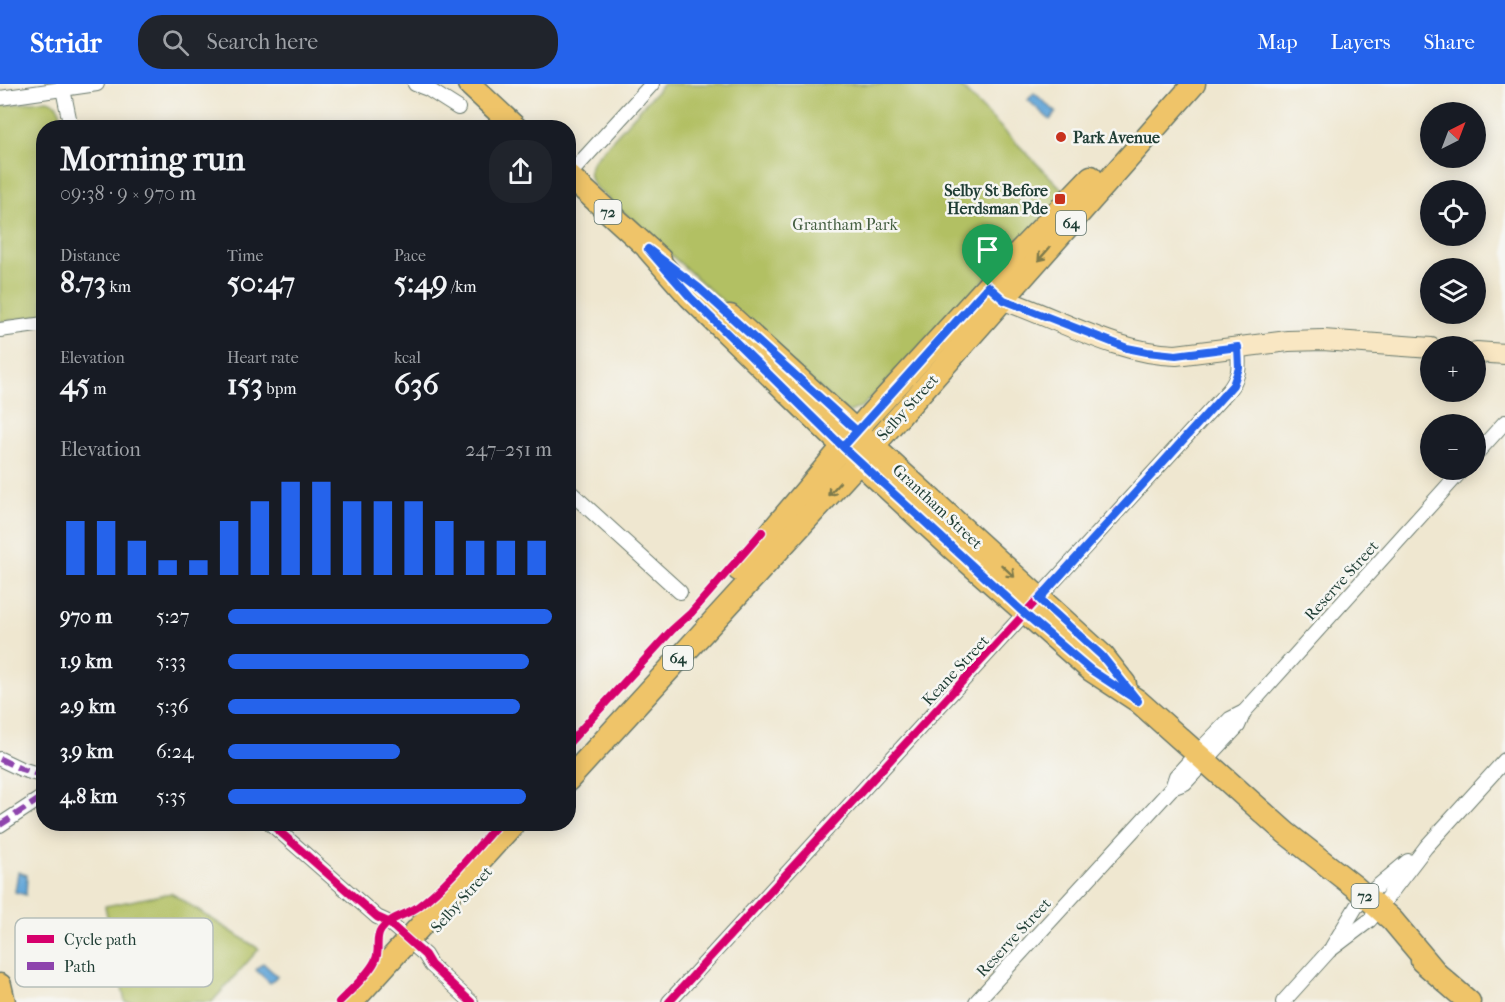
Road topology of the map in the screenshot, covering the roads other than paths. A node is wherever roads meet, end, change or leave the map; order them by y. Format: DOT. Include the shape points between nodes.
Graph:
graph roads {
  1 [pos="97,84"];
  2 [pos="415,84"];
  3 [pos="469,84"];
  4 [pos="652,84"];
  5 [pos="1176,84"];
  6 [pos="1194,84"];
  7 [pos="63,89"];
  8 [pos="0,98"];
  9 [pos="458,108"];
  10 [pos="69,120"];
  11 [pos="507,120"];
  12 [pos="576,167"];
  13 [pos="576,182"];
  14 [pos="996,293"];
  15 [pos="36,325"];
  16 [pos="0,330"];
  17 [pos="1238,347"];
  18 [pos="1420,347"];
  19 [pos="1486,353"];
  20 [pos="1505,354"];
  21 [pos="1505,422"];
  22 [pos="1486,443"];
  23 [pos="858,446"];
  24 [pos="1453,480"];
  25 [pos="576,497"];
  26 [pos="680,591"];
  27 [pos="1032,606"];
  28 [pos="576,753"];
  29 [pos="1201,757"];
  30 [pos="0,759"];
  31 [pos="1505,760"];
  32 [pos="576,771"];
  33 [pos="36,774"];
  34 [pos="36,801"];
  35 [pos="0,825"];
  36 [pos="279,831"];
  37 [pos="508,831"];
  38 [pos="523,831"];
  39 [pos="1368,908"];
  40 [pos="414,950"];
  41 [pos="0,985"];
  42 [pos="4,1002"];
  43 [pos="352,1002"];
  44 [pos="368,1002"];
  45 [pos="471,1002"];
  46 [pos="669,1002"];
  47 [pos="976,1002"];
  48 [pos="1283,1002"];
  49 [pos="1469,1002"];
  1 -- 7 [label="street"];
  2 -- 9 [label="street"];
  3 -- 11 [label="main road"];
  4 -- 12 [label="street"];
  5 -- 14 [label="main road, Selby Street / 64" via="1088,181"];
  6 -- 14 [label="main road, Selby Street / 64, one-way"];
  7 -- 8 [label="street"];
  7 -- 10 [label="street"];
  13 -- 23 [label="main road, Grantham Street / 72" via="648,249 699,288"];
  14 -- 17 [label="main road" via="1127,348 1176,355"];
  14 -- 23 [label="main road, Selby Street / 64"];
  15 -- 16 [label="street"];
  17 -- 18 [label="main road" via="1323,339"];
  17 -- 27 [label="street, Keane Street" via="1239,368 1233,385"];
  19 -- 20 [label="main road"];
  21 -- 22 [label="street"];
  23 -- 27 [label="main road, Grantham Street / 72"];
  23 -- 28 [label="main road, Selby Street / 64" via="752,555"];
  23 -- 32 [label="main road, Selby Street / 64, one-way"];
  24 -- 29 [label="street, Reserve Street" via="1244,712 1230,719"];
  25 -- 26 [label="street"];
  27 -- 29 [label="main road, Grantham Street / 72" via="1091,670 1138,701"];
  27 -- 46 [label="street, Keane Street"];
  29 -- 39 [label="main road, Grantham Street / 72"];
  29 -- 47 [label="street, Reserve Street" via="1176,776 1172,788"];
  30 -- 33 [label="street"];
  31 -- 39 [label="street"];
  34 -- 35 [label="street"];
  36 -- 40 [label="street" via="377,917 383,928"];
  37 -- 40 [label="main road, Selby Street"];
  38 -- 40 [label="main road, Selby Street"];
  39 -- 48 [label="street"];
  39 -- 49 [label="main road, Grantham Street / 72"];
  40 -- 43 [label="main road, Selby Street"];
  40 -- 44 [label="main road, Selby Street"];
  40 -- 45 [label="street"];
  41 -- 42 [label="main road"];
}
